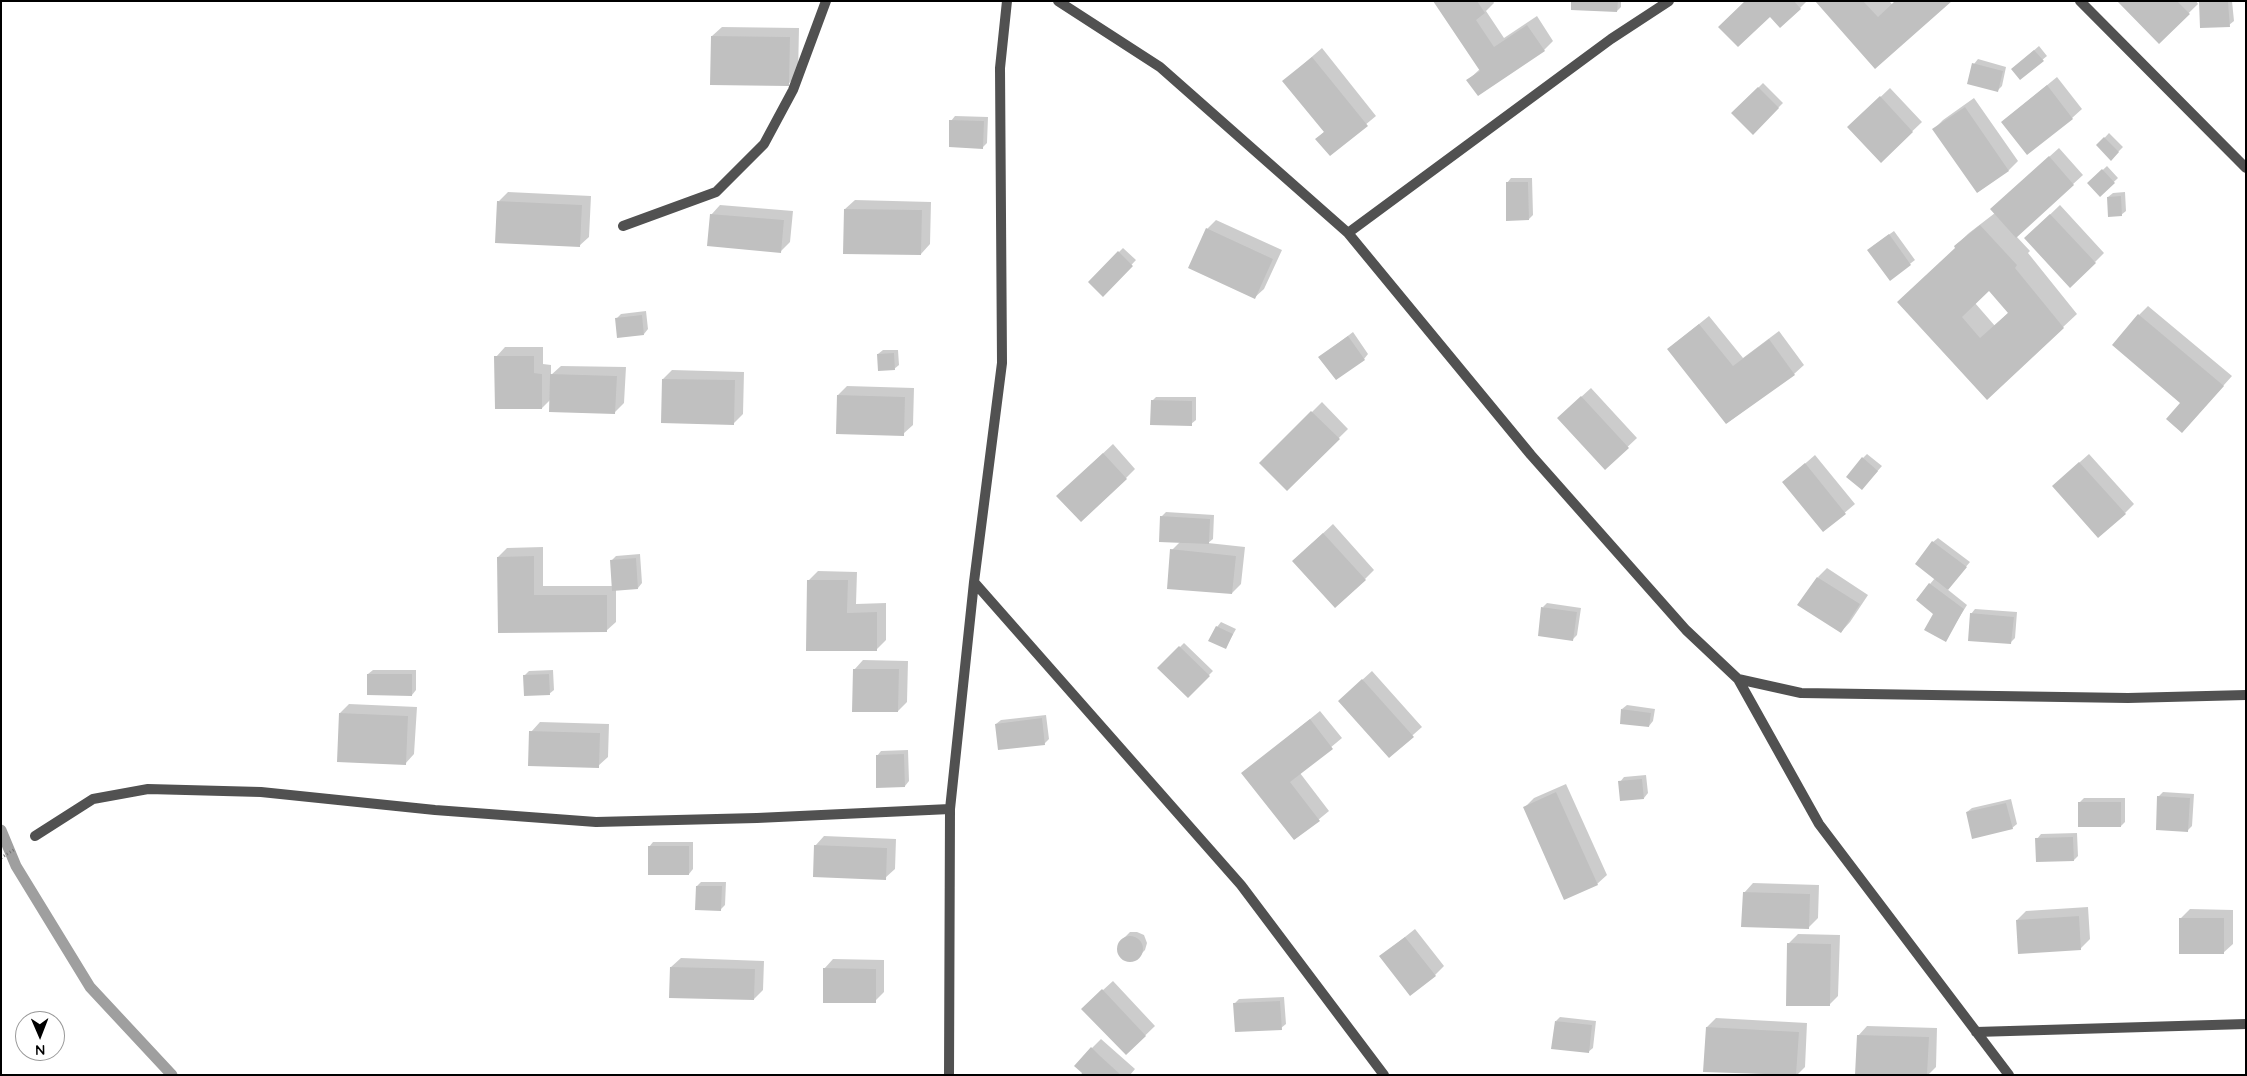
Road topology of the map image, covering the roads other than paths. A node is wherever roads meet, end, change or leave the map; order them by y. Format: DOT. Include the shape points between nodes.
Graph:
graph roads {
  1 [pos="826,1"];
  2 [pos="1007,1"];
  3 [pos="1058,1"];
  4 [pos="1669,1"];
  5 [pos="2080,1"];
  6 [pos="2246,168"];
  7 [pos="623,226"];
  8 [pos="1348,233"];
  9 [pos="974,582"];
  10 [pos="1738,679"];
  11 [pos="2246,695"];
  12 [pos="950,809"];
  13 [pos="34,836"];
  14 [pos="2246,1024"];
  15 [pos="1976,1032"];
  16 [pos="949,1075"];
  17 [pos="1384,1075"];
  18 [pos="2010,1075"];
  1 -- 7 [label="street" via="793,90 764,144 716,192"];
  2 -- 9 [label="street" via="1000,68 1002,363"];
  3 -- 8 [label="street" via="1160,67"];
  4 -- 8 [label="street" via="1611,39"];
  5 -- 6 [label="street"];
  8 -- 10 [label="street" via="1531,455 1686,630"];
  9 -- 12 [label="street"];
  9 -- 17 [label="street" via="1241,885"];
  10 -- 11 [label="street" via="1801,693 2128,698"];
  10 -- 15 [label="street" via="1819,824"];
  12 -- 13 [label="street" via="596,822 262,792 148,789 93,799"];
  12 -- 16 [label="street"];
  14 -- 15 [label="street"];
  15 -- 18 [label="street"];
}
